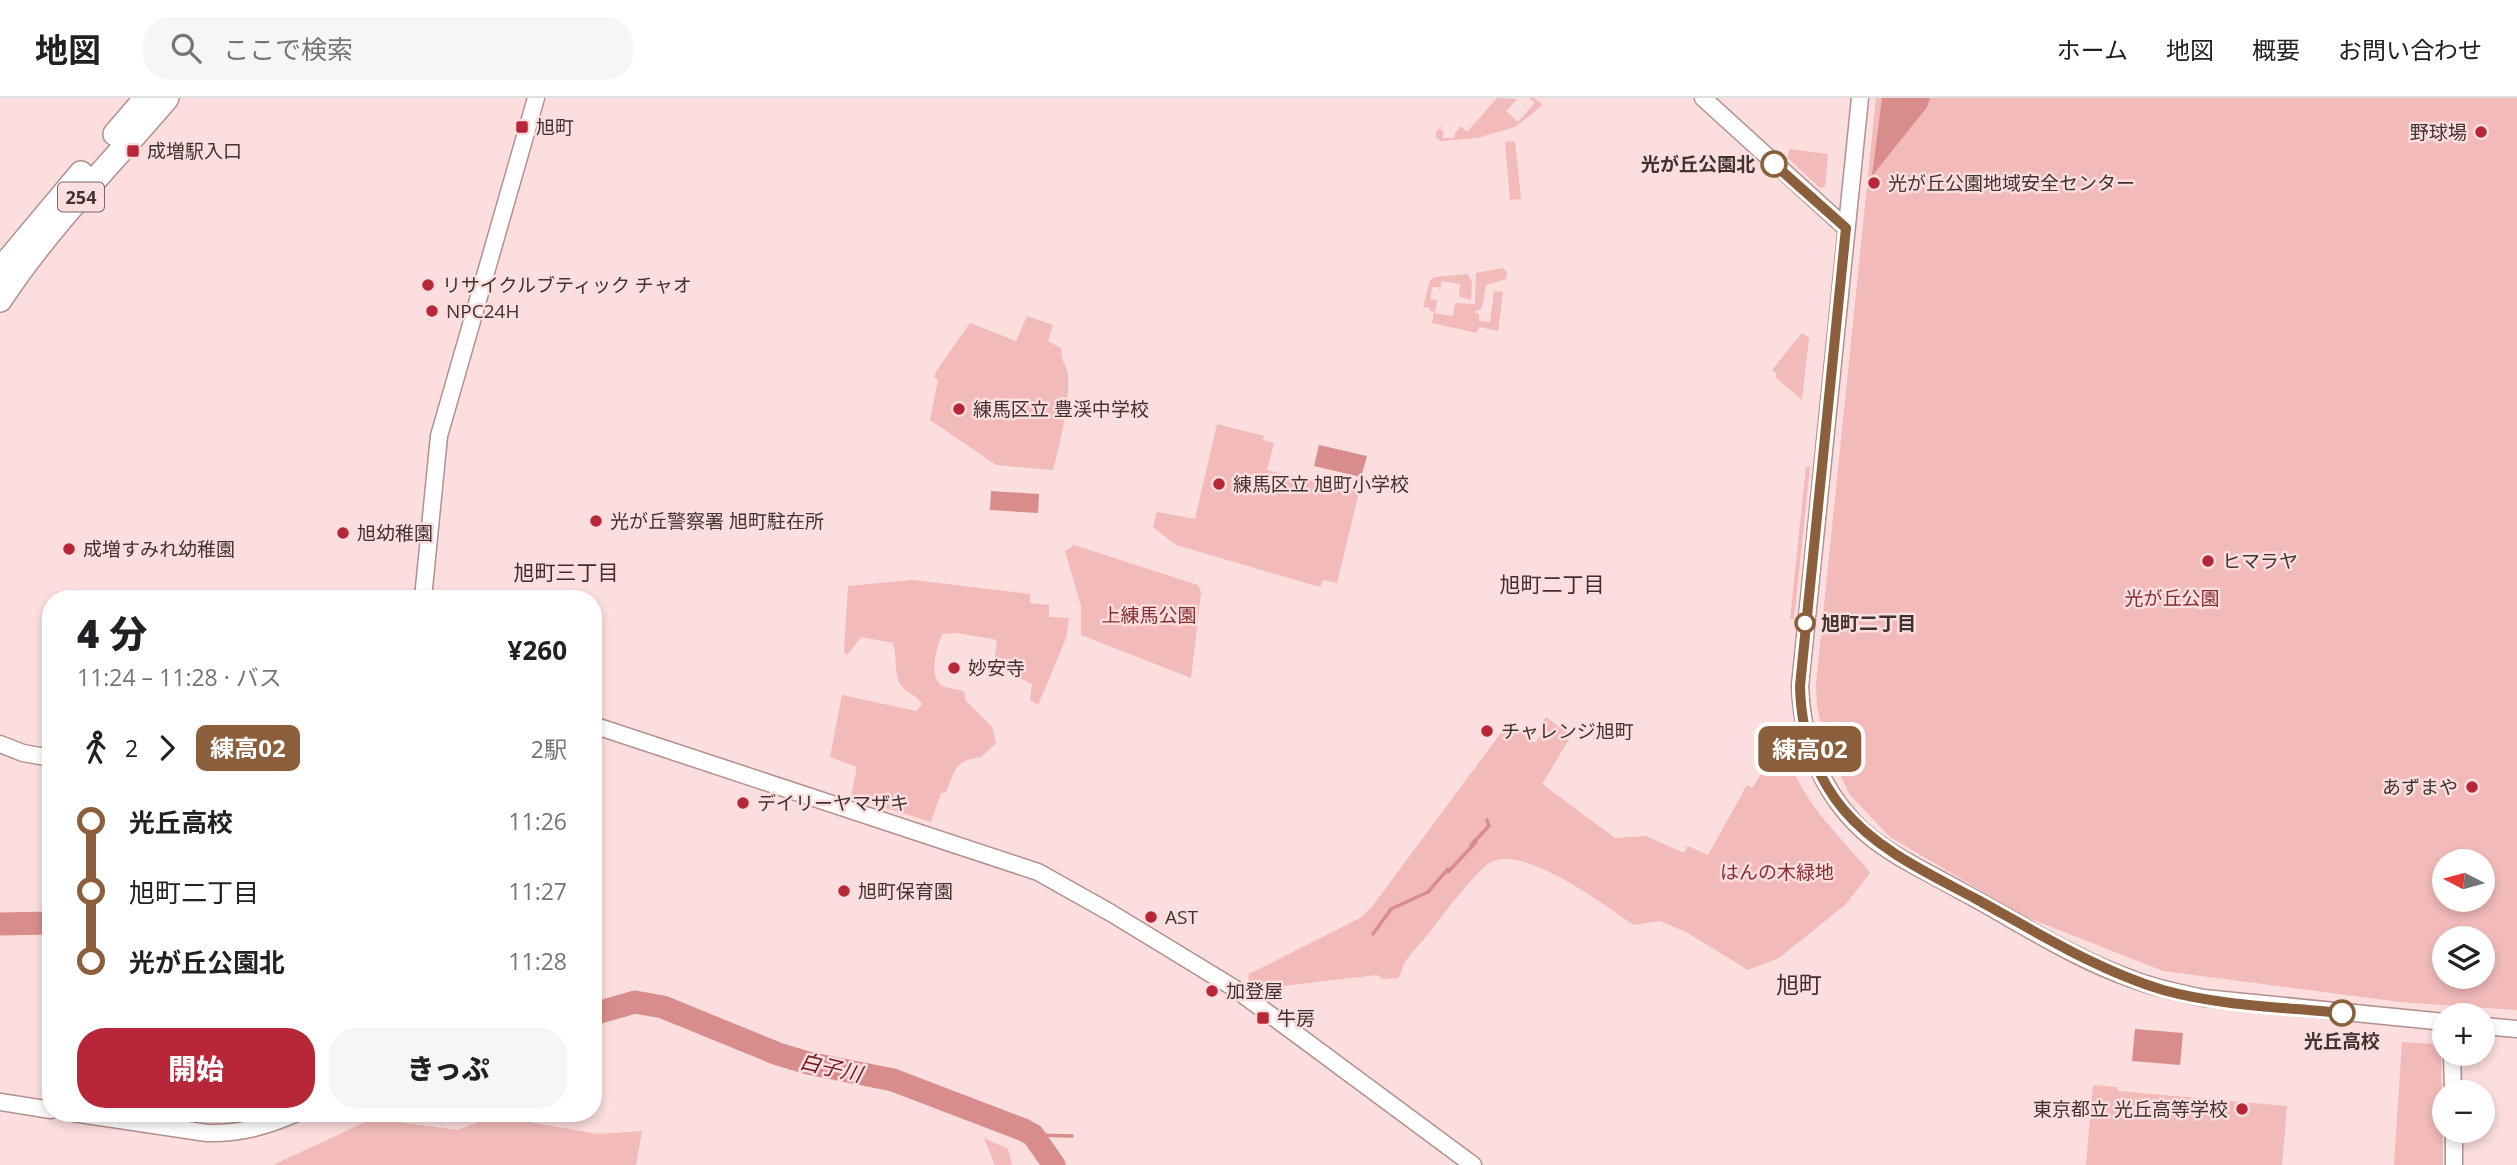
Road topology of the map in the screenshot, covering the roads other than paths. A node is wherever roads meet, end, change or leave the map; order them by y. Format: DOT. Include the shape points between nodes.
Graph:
graph roads {
  1 [pos="146,98"];
  2 [pos="167,98"];
  3 [pos="536,98"];
  4 [pos="1703,98"];
  5 [pos="1860,98"];
  6 [pos="1846,228"];
  7 [pos="0,270"];
  8 [pos="0,300"];
  9 [pos="424,590"];
  10 [pos="602,728"];
  11 [pos="0,744"];
  12 [pos="42,756"];
  13 [pos="2432,1021"];
  14 [pos="2495,1027"];
  15 [pos="2517,1028"];
  16 [pos="0,1102"];
  17 [pos="42,1109"];
  18 [pos="133,1122"];
  19 [pos="276,1122"];
  20 [pos="2454,1143"];
  21 [pos="1473,1165"];
  22 [pos="2454,1165"];
  1 -- 7 [label="highway, 254"];
  2 -- 8 [label="highway, 254" via="19,271"];
  3 -- 9 [label="street" via="439,436"];
  4 -- 6 [label="street"];
  5 -- 6 [label="street"];
  6 -- 13 [label="street" via="1800,686 1812,758 1841,807 1865,833 1892,852 2075,954 2131,979 2214,1000"];
  10 -- 21 [label="street" via="1038,872 1234,988"];
  11 -- 12 [label="street"];
  14 -- 15 [label="street"];
  16 -- 17 [label="street"];
  18 -- 19 [label="street" via="225,1134"];
  20 -- 22 [label="street"];
}
